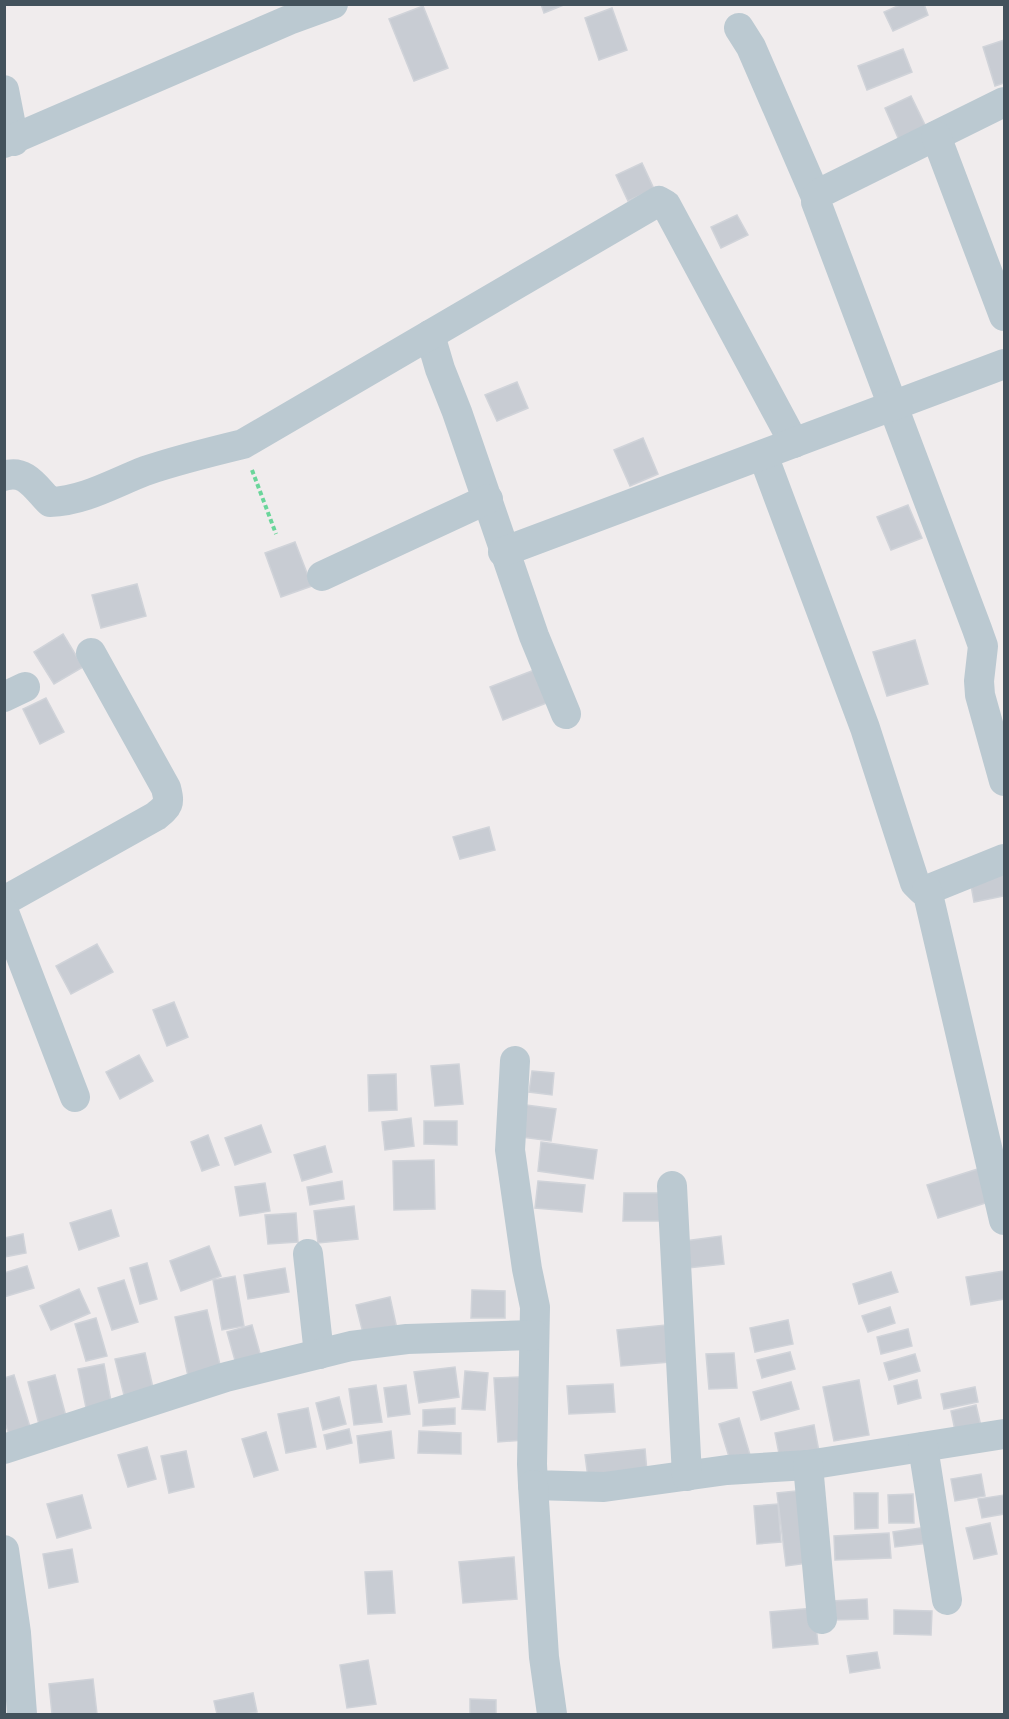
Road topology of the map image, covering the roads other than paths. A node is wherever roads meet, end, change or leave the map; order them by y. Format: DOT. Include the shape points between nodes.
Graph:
graph roads {
  1 [pos="333,4"];
  2 [pos="739,28"];
  3 [pos="4,90"];
  4 [pos="1005,102"];
  5 [pos="936,136"];
  6 [pos="9,142"];
  7 [pos="816,197"];
  8 [pos="1005,316"];
  9 [pos="430,335"];
  10 [pos="1005,364"];
  11 [pos="893,406"];
  12 [pos="794,443"];
  13 [pos="763,455"];
  14 [pos="4,476"];
  15 [pos="488,499"];
  16 [pos="503,552"];
  17 [pos="322,576"];
  18 [pos="91,653"];
  19 [pos="566,714"];
  20 [pos="1005,781"];
  21 [pos="1005,860"];
  22 [pos="927,890"];
  23 [pos="4,901"];
  24 [pos="4,912"];
  25 [pos="515,1061"];
  26 [pos="75,1097"];
  27 [pos="672,1186"];
  28 [pos="1005,1220"];
  29 [pos="308,1254"];
  30 [pos="534,1335"];
  31 [pos="320,1354"];
  32 [pos="1005,1434"];
  33 [pos="923,1447"];
  34 [pos="4,1449"];
  35 [pos="808,1465"];
  36 [pos="687,1476"];
  37 [pos="533,1485"];
  38 [pos="4,1550"];
  39 [pos="947,1600"];
  40 [pos="822,1619"];
  41 [pos="22,1714"];
  42 [pos="552,1714"];
  1 -- 6 [label="street"];
  2 -- 7 [label="street"];
  3 -- 6 [label="street"];
  4 -- 5 [label="street"];
  5 -- 7 [label="street"];
  5 -- 8 [label="street"];
  7 -- 11 [label="street"];
  9 -- 12 [label="street" via="646,207 664,202"];
  9 -- 14 [label="street" via="243,444 144,472 74,500 50,502 20,475"];
  9 -- 15 [label="street"];
  10 -- 11 [label="street"];
  11 -- 12 [label="street"];
  11 -- 20 [label="street" via="982,646 980,695"];
  12 -- 13 [label="street"];
  13 -- 16 [label="street"];
  13 -- 22 [label="street" via="865,728 915,883"];
  15 -- 16 [label="street"];
  15 -- 17 [label="street"];
  16 -- 19 [label="street"];
  18 -- 23 [label="street" via="166,788 169,801 156,816"];
  21 -- 22 [label="street"];
  22 -- 28 [label="street"];
  24 -- 26 [label="street"];
  25 -- 30 [label="street" via="510,1150 535,1306"];
  27 -- 36 [label="street"];
  29 -- 31 [label="street"];
  30 -- 31 [label="street" via="407,1339"];
  30 -- 37 [label="street"];
  31 -- 34 [label="street" via="226,1377"];
  32 -- 33 [label="street"];
  33 -- 35 [label="street"];
  33 -- 39 [label="street"];
  35 -- 36 [label="street"];
  35 -- 40 [label="street"];
  36 -- 37 [label="street" via="604,1487"];
  37 -- 42 [label="street" via="544,1657"];
  38 -- 41 [label="street"];
}
